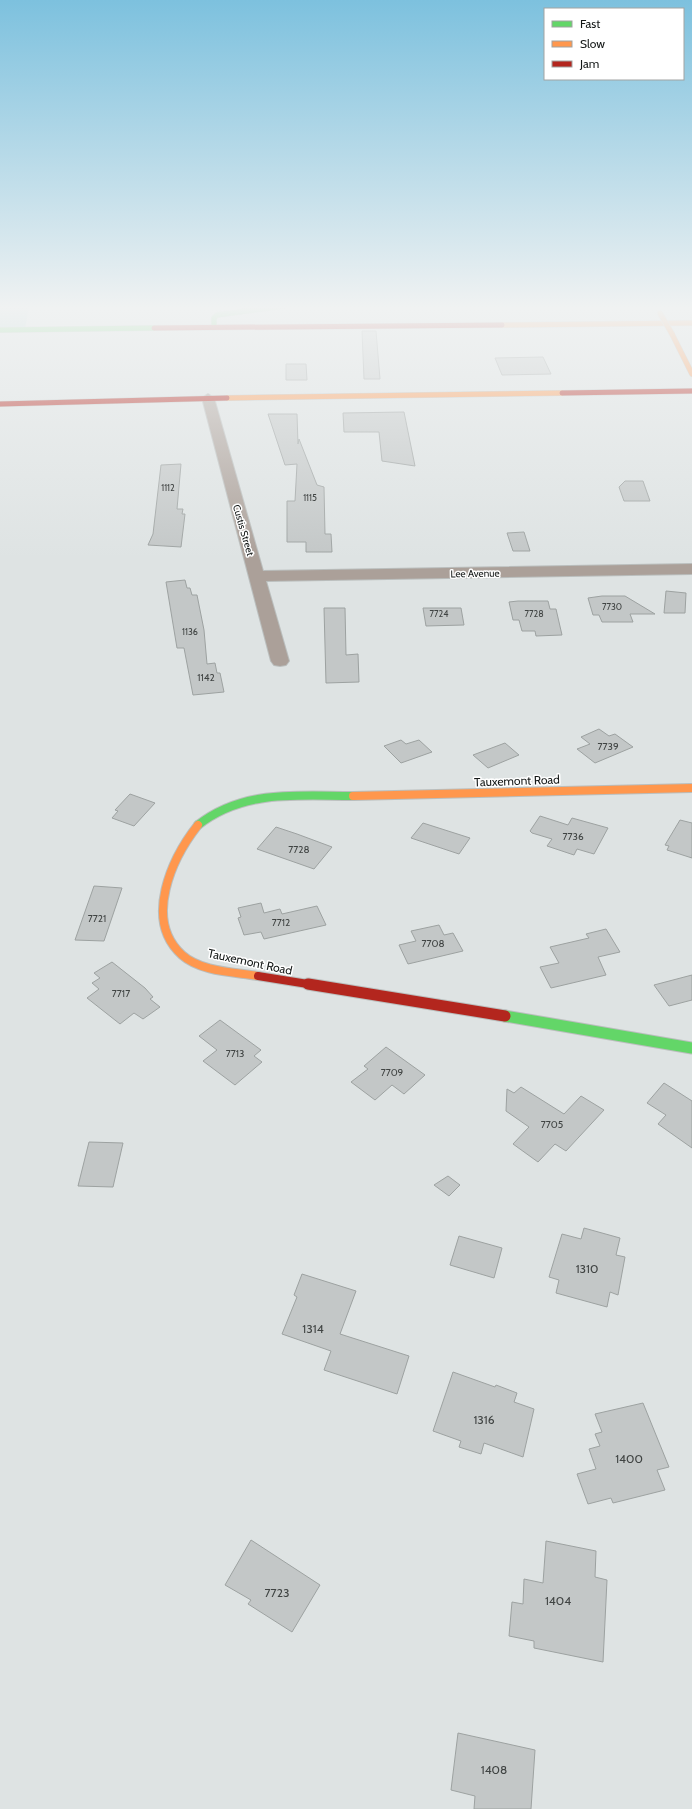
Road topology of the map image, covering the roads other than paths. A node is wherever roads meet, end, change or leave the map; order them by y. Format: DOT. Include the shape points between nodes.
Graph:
graph roads {
  1 [pos="692,391"];
  2 [pos="208,398"];
  3 [pos="0,404"];
  4 [pos="692,569"];
  5 [pos="257,576"];
  6 [pos="280,661"];
  7 [pos="692,788"];
  8 [pos="692,1048"];
  1 -- 2 [label="street"];
  2 -- 3 [label="street" via="69,400"];
  2 -- 5 [label="street, Custis Street"];
  4 -- 5 [label="street, Lee Avenue"];
  5 -- 6 [label="street, Custis Street"];
  7 -- 8 [label="street, Tauxemont Road" via="265,798 239,801 220,808 204,818 189,834 175,859 163,907 167,934 172,945 183,956 209,966 294,983"];
}
